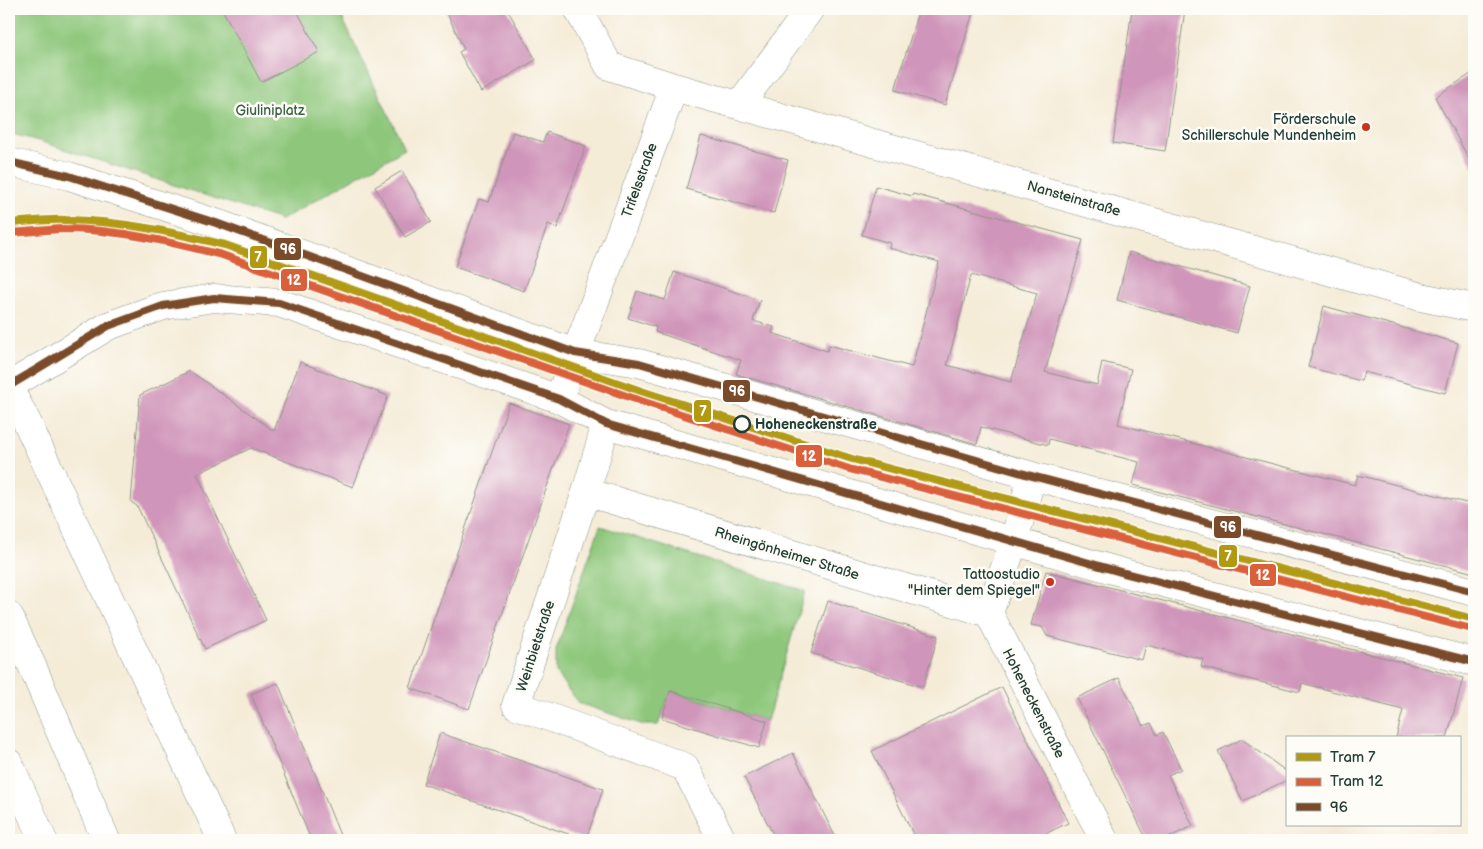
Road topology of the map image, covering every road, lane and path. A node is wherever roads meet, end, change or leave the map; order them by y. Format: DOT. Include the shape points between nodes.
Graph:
graph roads {
  1 [pos="578,9"];
  2 [pos="810,9"];
  3 [pos="674,86"];
  4 [pos="740,104"];
  5 [pos="9,162"];
  6 [pos="1474,308"];
  7 [pos="575,353"];
  8 [pos="9,387"];
  9 [pos="559,399"];
  10 [pos="606,424"];
  11 [pos="1032,476"];
  12 [pos="586,492"];
  13 [pos="1014,541"];
  14 [pos="1474,592"];
  15 [pos="989,613"];
  16 [pos="9,616"];
  17 [pos="1474,662"];
  18 [pos="9,763"];
  19 [pos="43,840"];
  20 [pos="106,840"];
  21 [pos="222,840"];
  22 [pos="722,840"];
  23 [pos="1104,840"];
  1 -- 3 [label="main road" via="609,66"];
  2 -- 4 [label="main road"];
  3 -- 4 [label="main road, Nansteinstraße"];
  3 -- 7 [label="main road, Trifelsstraße"];
  4 -- 6 [label="main road, Nansteinstraße" via="1412,294"];
  5 -- 7 [label="main road" via="69,176 216,223"];
  7 -- 9 [label="main road, Trifelsstraße"];
  7 -- 11 [label="main road" via="639,363"];
  8 -- 9 [label="main road" via="108,326 163,306 214,298 279,303"];
  8 -- 21 [label="main road"];
  9 -- 10 [label="main road"];
  10 -- 12 [label="main road, Weinbietstraße"];
  10 -- 13 [label="main road"];
  11 -- 13 [label="main road"];
  11 -- 14 [label="main road"];
  12 -- 15 [label="main road, Rheingönheimer Straße"];
  12 -- 22 [label="main road, Weinbietstraße" via="516,705 685,767"];
  13 -- 15 [label="main road"];
  13 -- 17 [label="main road" via="1124,573"];
  15 -- 23 [label="main road, Hoheneckenstraße"];
  16 -- 20 [label="main road"];
  18 -- 19 [label="main road"];
}
